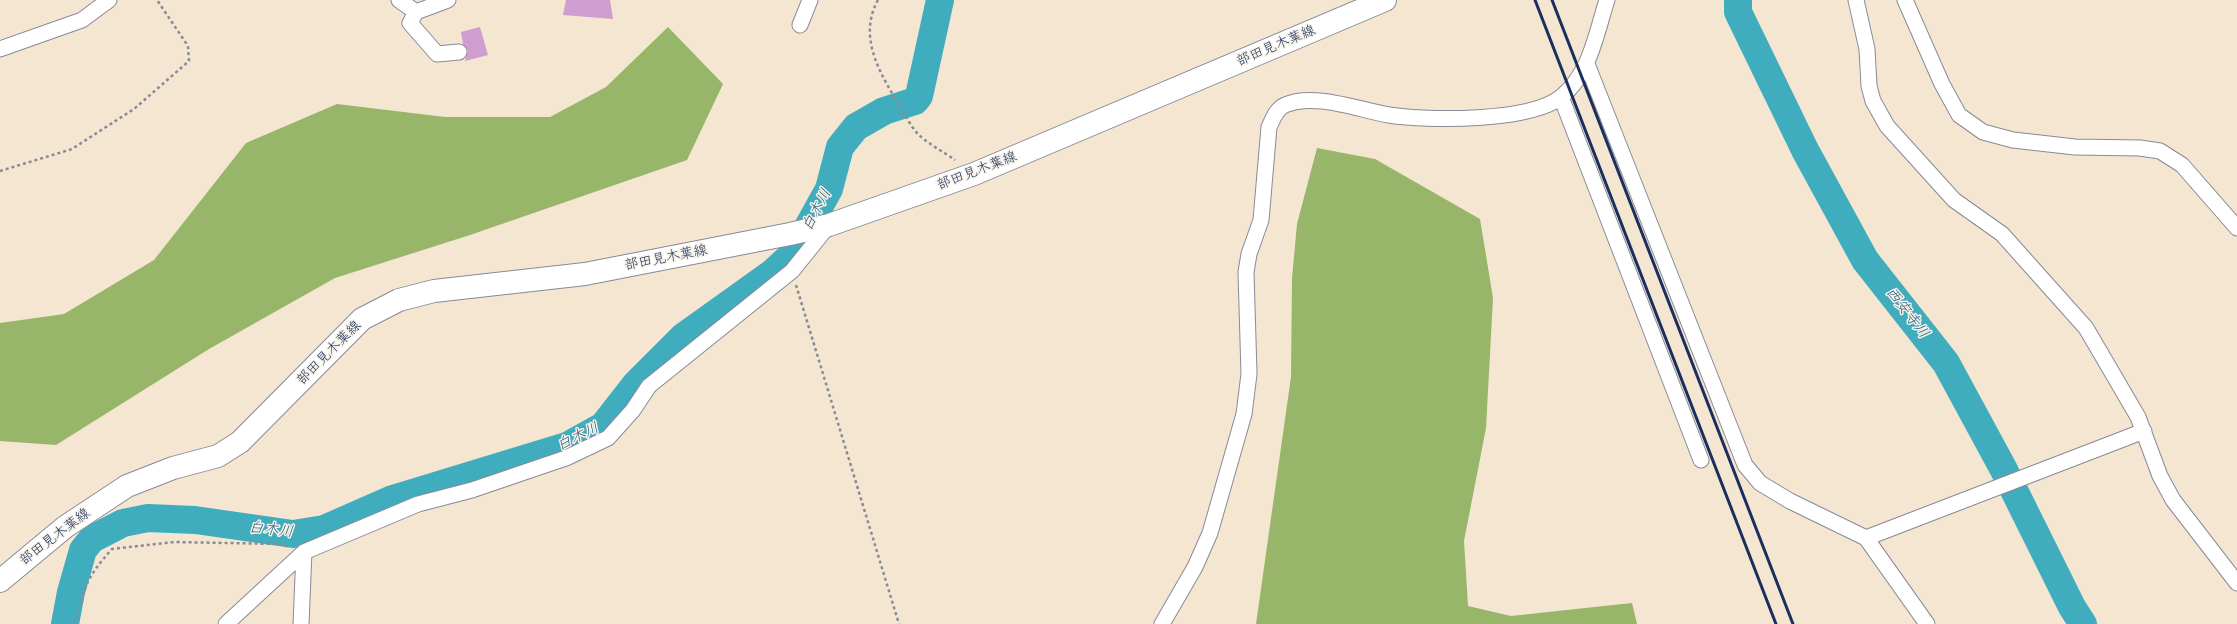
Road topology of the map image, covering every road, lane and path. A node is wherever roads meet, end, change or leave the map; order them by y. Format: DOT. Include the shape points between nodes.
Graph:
graph roads {
  1 [pos="109,0"];
  2 [pos="157,0"];
  3 [pos="398,0"];
  4 [pos="448,0"];
  5 [pos="810,0"];
  6 [pos="878,0"];
  7 [pos="1385,0"];
  8 [pos="1607,0"];
  9 [pos="1856,0"];
  10 [pos="1905,0"];
  11 [pos="416,12"];
  12 [pos="800,26"];
  13 [pos="0,49"];
  14 [pos="459,52"];
  15 [pos="1587,64"];
  16 [pos="1561,97"];
  17 [pos="0,171"];
  18 [pos="974,174"];
  19 [pos="823,226"];
  20 [pos="2237,228"];
  21 [pos="792,271"];
  22 [pos="2144,431"];
  23 [pos="1701,460"];
  24 [pos="1866,538"];
  25 [pos="304,552"];
  26 [pos="0,581"];
  27 [pos="2237,584"];
  28 [pos="75,624"];
  29 [pos="226,624"];
  30 [pos="301,624"];
  31 [pos="899,624"];
  32 [pos="1162,624"];
  33 [pos="1927,624"];
  1 -- 13 [label="street" via="82,20"];
  2 -- 17 [label="path" via="188,46 189,61 134,109 72,150"];
  3 -- 11 [label="street"];
  4 -- 11 [label="street"];
  5 -- 12 [label="street"];
  6 -- 18 [label="path" via="869,28 871,45 880,74 918,134"];
  7 -- 18 [label="main road, 部田見木葉線"];
  8 -- 15 [label="street"];
  9 -- 22 [label="street" via="1867,49 1868,86 1887,126 1954,200 2002,234 2086,328 2138,416"];
  10 -- 20 [label="street" via="1942,84 1960,115 1983,132 2013,140 2075,147 2140,148 2160,151 2182,165"];
  11 -- 14 [label="street" via="410,23 437,54"];
  15 -- 16 [label="street" via="1575,83"];
  15 -- 24 [label="street" via="1745,465 1760,483 1790,501"];
  16 -- 23 [label="street"];
  16 -- 32 [label="street" via="1549,105 1513,115 1439,119 1390,115 1342,104 1304,102 1284,106 1275,114 1269,127 1261,220 1249,254 1246,272 1249,374 1244,414 1210,533 1195,567"];
  18 -- 19 [label="main road, 部田見木葉線"];
  19 -- 21 [label="street"];
  19 -- 26 [label="main road, 部田見木葉線" via="585,274 434,291 399,300 362,319 240,442 218,456 173,468 127,486 65,527"];
  21 -- 25 [label="street" via="649,386 633,410 608,438 566,458 472,490 418,504"];
  21 -- 31 [label="path"];
  22 -- 24 [label="street"];
  22 -- 27 [label="street" via="2160,476 2173,500"];
  24 -- 33 [label="street"];
  25 -- 28 [label="path" via="280,544 174,542 112,549 95,568 83,588"];
  25 -- 29 [label="street"];
  25 -- 30 [label="street"];
}
